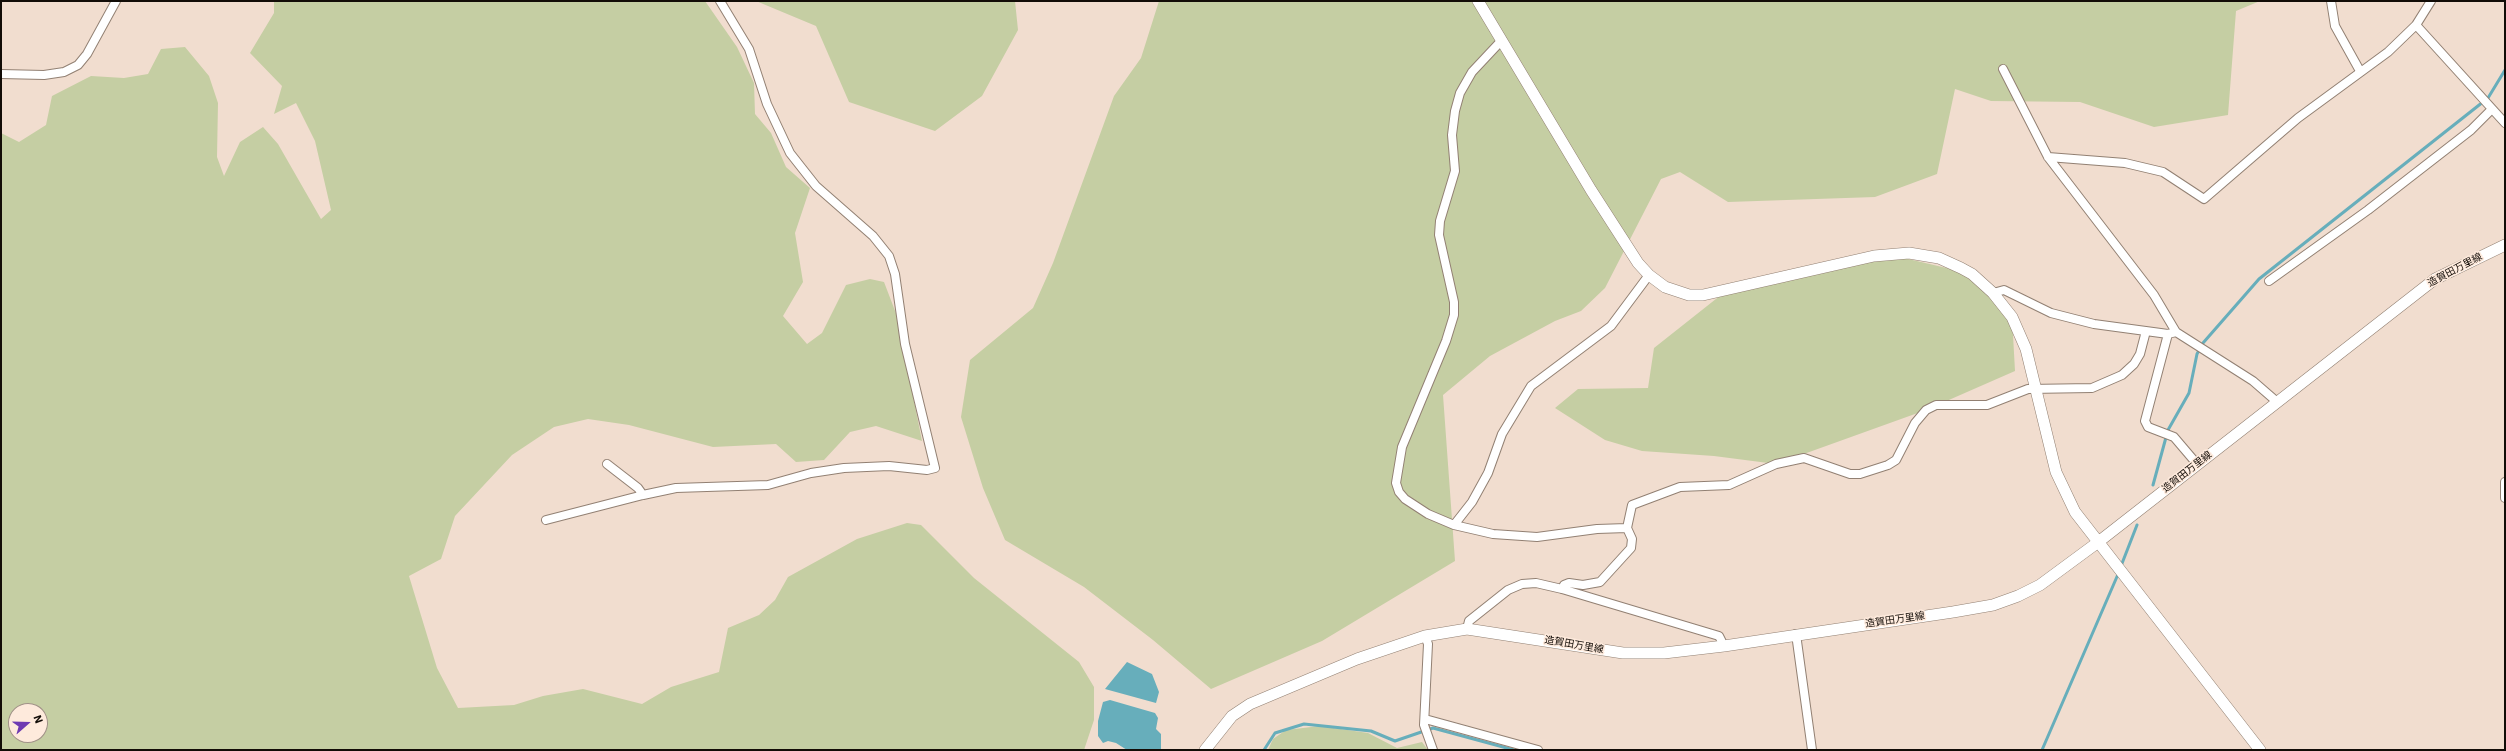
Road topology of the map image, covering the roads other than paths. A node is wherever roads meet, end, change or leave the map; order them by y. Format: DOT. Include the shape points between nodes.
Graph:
graph roads {
  1 [pos="116,1"];
  2 [pos="720,1"];
  3 [pos="1478,1"];
  4 [pos="2331,1"];
  5 [pos="2431,1"];
  6 [pos="2416,25"];
  7 [pos="1502,40"];
  8 [pos="2003,68"];
  9 [pos="2360,71"];
  10 [pos="1,74"];
  11 [pos="2490,107"];
  12 [pos="2505,123"];
  13 [pos="2048,156"];
  14 [pos="2505,245"];
  15 [pos="1649,275"];
  16 [pos="2269,281"];
  17 [pos="1993,293"];
  18 [pos="2146,331"];
  19 [pos="2172,333"];
  20 [pos="2036,388"];
  21 [pos="2276,401"];
  22 [pos="607,464"];
  23 [pos="2197,464"];
  24 [pos="2505,482"];
  25 [pos="643,494"];
  26 [pos="2505,498"];
  27 [pos="546,520"];
  28 [pos="1454,525"];
  29 [pos="1627,528"];
  30 [pos="2097,543"];
  31 [pos="1562,589"];
  32 [pos="1467,629"];
  33 [pos="1796,634"];
  34 [pos="1425,636"];
  35 [pos="1724,646"];
  36 [pos="1425,719"];
  37 [pos="1205,750"];
  38 [pos="1434,750"];
  39 [pos="1538,750"];
  40 [pos="1812,750"];
  41 [pos="2260,750"];
  1 -- 10 [label="street" via="87,54 78,65 64,72 44,75"];
  2 -- 25 [label="street" via="749,49 767,104 790,153 816,186 873,236 889,256 895,274 905,344 935,468 844,468 811,473 768,485 698,487"];
  3 -- 7 [label="main road"];
  4 -- 9 [label="street" via="2335,26"];
  5 -- 6 [label="street"];
  6 -- 9 [label="street" via="2388,52"];
  6 -- 11 [label="street"];
  7 -- 15 [label="main road" via="1591,190 1638,263"];
  7 -- 28 [label="street" via="1472,72 1460,93 1455,111 1452,135 1455,171 1440,221 1439,235 1454,302 1454,315 1396,468 1396,484 1405,499 1428,514"];
  8 -- 13 [label="street"];
  9 -- 13 [label="street" via="2298,118 2204,199 2163,172 2125,163"];
  11 -- 12 [label="street"];
  11 -- 16 [label="street" via="2471,130 2368,210"];
  13 -- 19 [label="street" via="2154,295"];
  14 -- 21 [label="main road, 造賀田万里線" via="2435,279"];
  15 -- 17 [label="main road" via="1677,292 1703,295 1874,256 1909,253 1938,258 1961,268 1972,274"];
  15 -- 28 [label="street" via="1611,326 1531,386 1502,434 1488,473 1472,502"];
  17 -- 18 [label="street" via="2004,290 2051,313 2094,324"];
  17 -- 20 [label="main road" via="2019,330 2030,360"];
  18 -- 19 [label="street"];
  18 -- 20 [label="street" via="2140,354 2134,364 2108,383 2092,388"];
  19 -- 21 [label="street" via="2253,381"];
  19 -- 23 [label="street" via="2145,421 2148,427 2174,437"];
  20 -- 29 [label="street" via="1987,405 1936,405 1926,410 1915,423 1896,460 1888,465 1860,474 1850,474 1813,459 1804,458 1776,464 1730,485 1680,487 1632,505"];
  20 -- 30 [label="main road" via="2046,433 2065,495"];
  21 -- 23 [label="main road, 造賀田万里線"];
  22 -- 25 [label="street"];
  23 -- 30 [label="main road, 造賀田万里線"];
  24 -- 26 [label="street"];
  25 -- 27 [label="street"];
  28 -- 29 [label="street" via="1493,534 1537,537"];
  29 -- 31 [label="street" via="1632,539 1631,548 1600,582 1583,585 1570,583"];
  30 -- 33 [label="main road, 造賀田万里線" via="2040,585 1993,605"];
  30 -- 41 [label="main road"];
  31 -- 32 [label="street" via="1536,583 1522,584 1508,590 1469,620"];
  31 -- 35 [label="street" via="1719,636"];
  32 -- 34 [label="main road, 造賀田万里線"];
  32 -- 35 [label="main road, 造賀田万里線" via="1623,653 1664,653"];
  33 -- 35 [label="main road, 造賀田万里線"];
  33 -- 40 [label="street"];
  34 -- 36 [label="street" via="1428,644"];
  34 -- 37 [label="main road, 造賀田万里線" via="1357,659 1250,704 1232,716"];
  36 -- 38 [label="street" via="1424,725"];
  36 -- 39 [label="street"];
}
